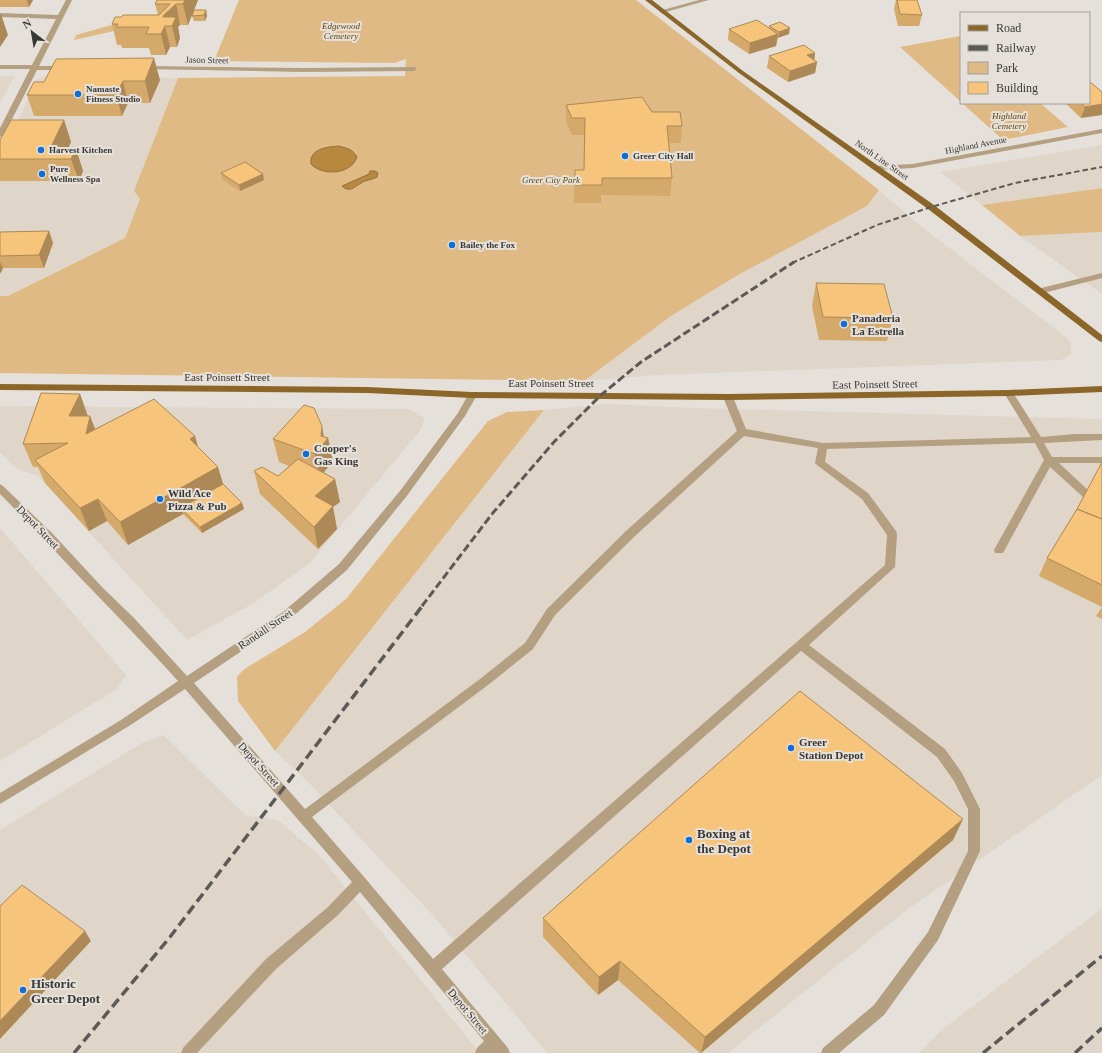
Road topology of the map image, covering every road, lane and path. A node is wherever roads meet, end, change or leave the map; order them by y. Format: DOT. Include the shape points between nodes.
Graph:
graph roads {
  1 [pos="69,0"];
  2 [pos="648,0"];
  3 [pos="706,0"];
  4 [pos="662,11"];
  5 [pos="0,15"];
  6 [pos="60,17"];
  7 [pos="0,67"];
  8 [pos="35,67"];
  9 [pos="74,68"];
  10 [pos="134,68"];
  11 [pos="414,69"];
  12 [pos="1102,132"];
  13 [pos="0,135"];
  14 [pos="876,168"];
  15 [pos="1102,275"];
  16 [pos="1040,291"];
  17 [pos="1102,339"];
  18 [pos="0,387"];
  19 [pos="1102,389"];
  20 [pos="1009,393"];
  21 [pos="472,395"];
  22 [pos="728,397"];
  23 [pos="742,432"];
  24 [pos="1102,437"];
  25 [pos="1038,440"];
  26 [pos="823,446"];
  27 [pos="1049,460"];
  28 [pos="1102,460"];
  29 [pos="0,488"];
  30 [pos="1086,494"];
  31 [pos="999,550"];
  32 [pos="801,645"];
  33 [pos="186,682"];
  34 [pos="0,799"];
  35 [pos="304,816"];
  36 [pos="361,882"];
  37 [pos="432,969"];
  38 [pos="494,1042"];
  39 [pos="188,1053"];
  40 [pos="482,1053"];
  41 [pos="503,1053"];
  42 [pos="828,1053"];
  1 -- 6 [label="street"];
  2 -- 4 [label="main road, North Line Street"];
  3 -- 4 [label="street"];
  4 -- 14 [label="main road, North Line Street" via="741,72"];
  5 -- 6 [label="street"];
  6 -- 8 [label="street"];
  7 -- 8 [label="street"];
  8 -- 9 [label="street"];
  8 -- 13 [label="street"];
  10 -- 11 [label="street, Jason Street"];
  12 -- 14 [label="street, Highland Avenue" via="913,166"];
  14 -- 16 [label="main road, North Line Street"];
  15 -- 16 [label="street"];
  16 -- 17 [label="main road, North Line Street"];
  18 -- 21 [label="main road, East Poinsett Street" via="367,390"];
  19 -- 20 [label="main road, East Poinsett Street"];
  20 -- 22 [label="main road, East Poinsett Street"];
  20 -- 25 [label="street"];
  21 -- 22 [label="main road, East Poinsett Street"];
  21 -- 33 [label="street, Randall Street" via="462,414 403,494 343,567 287,615"];
  22 -- 23 [label="street"];
  23 -- 26 [label="street"];
  23 -- 35 [label="street" via="630,534 551,612 529,646"];
  24 -- 25 [label="street"];
  25 -- 26 [label="street"];
  25 -- 27 [label="street"];
  26 -- 32 [label="street" via="820,463 865,496 892,534 890,567"];
  27 -- 28 [label="street"];
  27 -- 30 [label="street"];
  27 -- 31 [label="street"];
  29 -- 33 [label="street, Depot Street"];
  32 -- 37 [label="street"];
  32 -- 42 [label="street" via="941,753 958,777 974,809 974,851 933,936 879,1010"];
  33 -- 34 [label="street, Randall Street" via="85,748"];
  33 -- 35 [label="street, Depot Street"];
  35 -- 36 [label="street, Depot Street"];
  36 -- 37 [label="street, Depot Street"];
  36 -- 39 [label="street" via="333,911 271,964"];
  37 -- 38 [label="street, Depot Street"];
  38 -- 40 [label="street"];
  38 -- 41 [label="street, Depot Street"];
}
